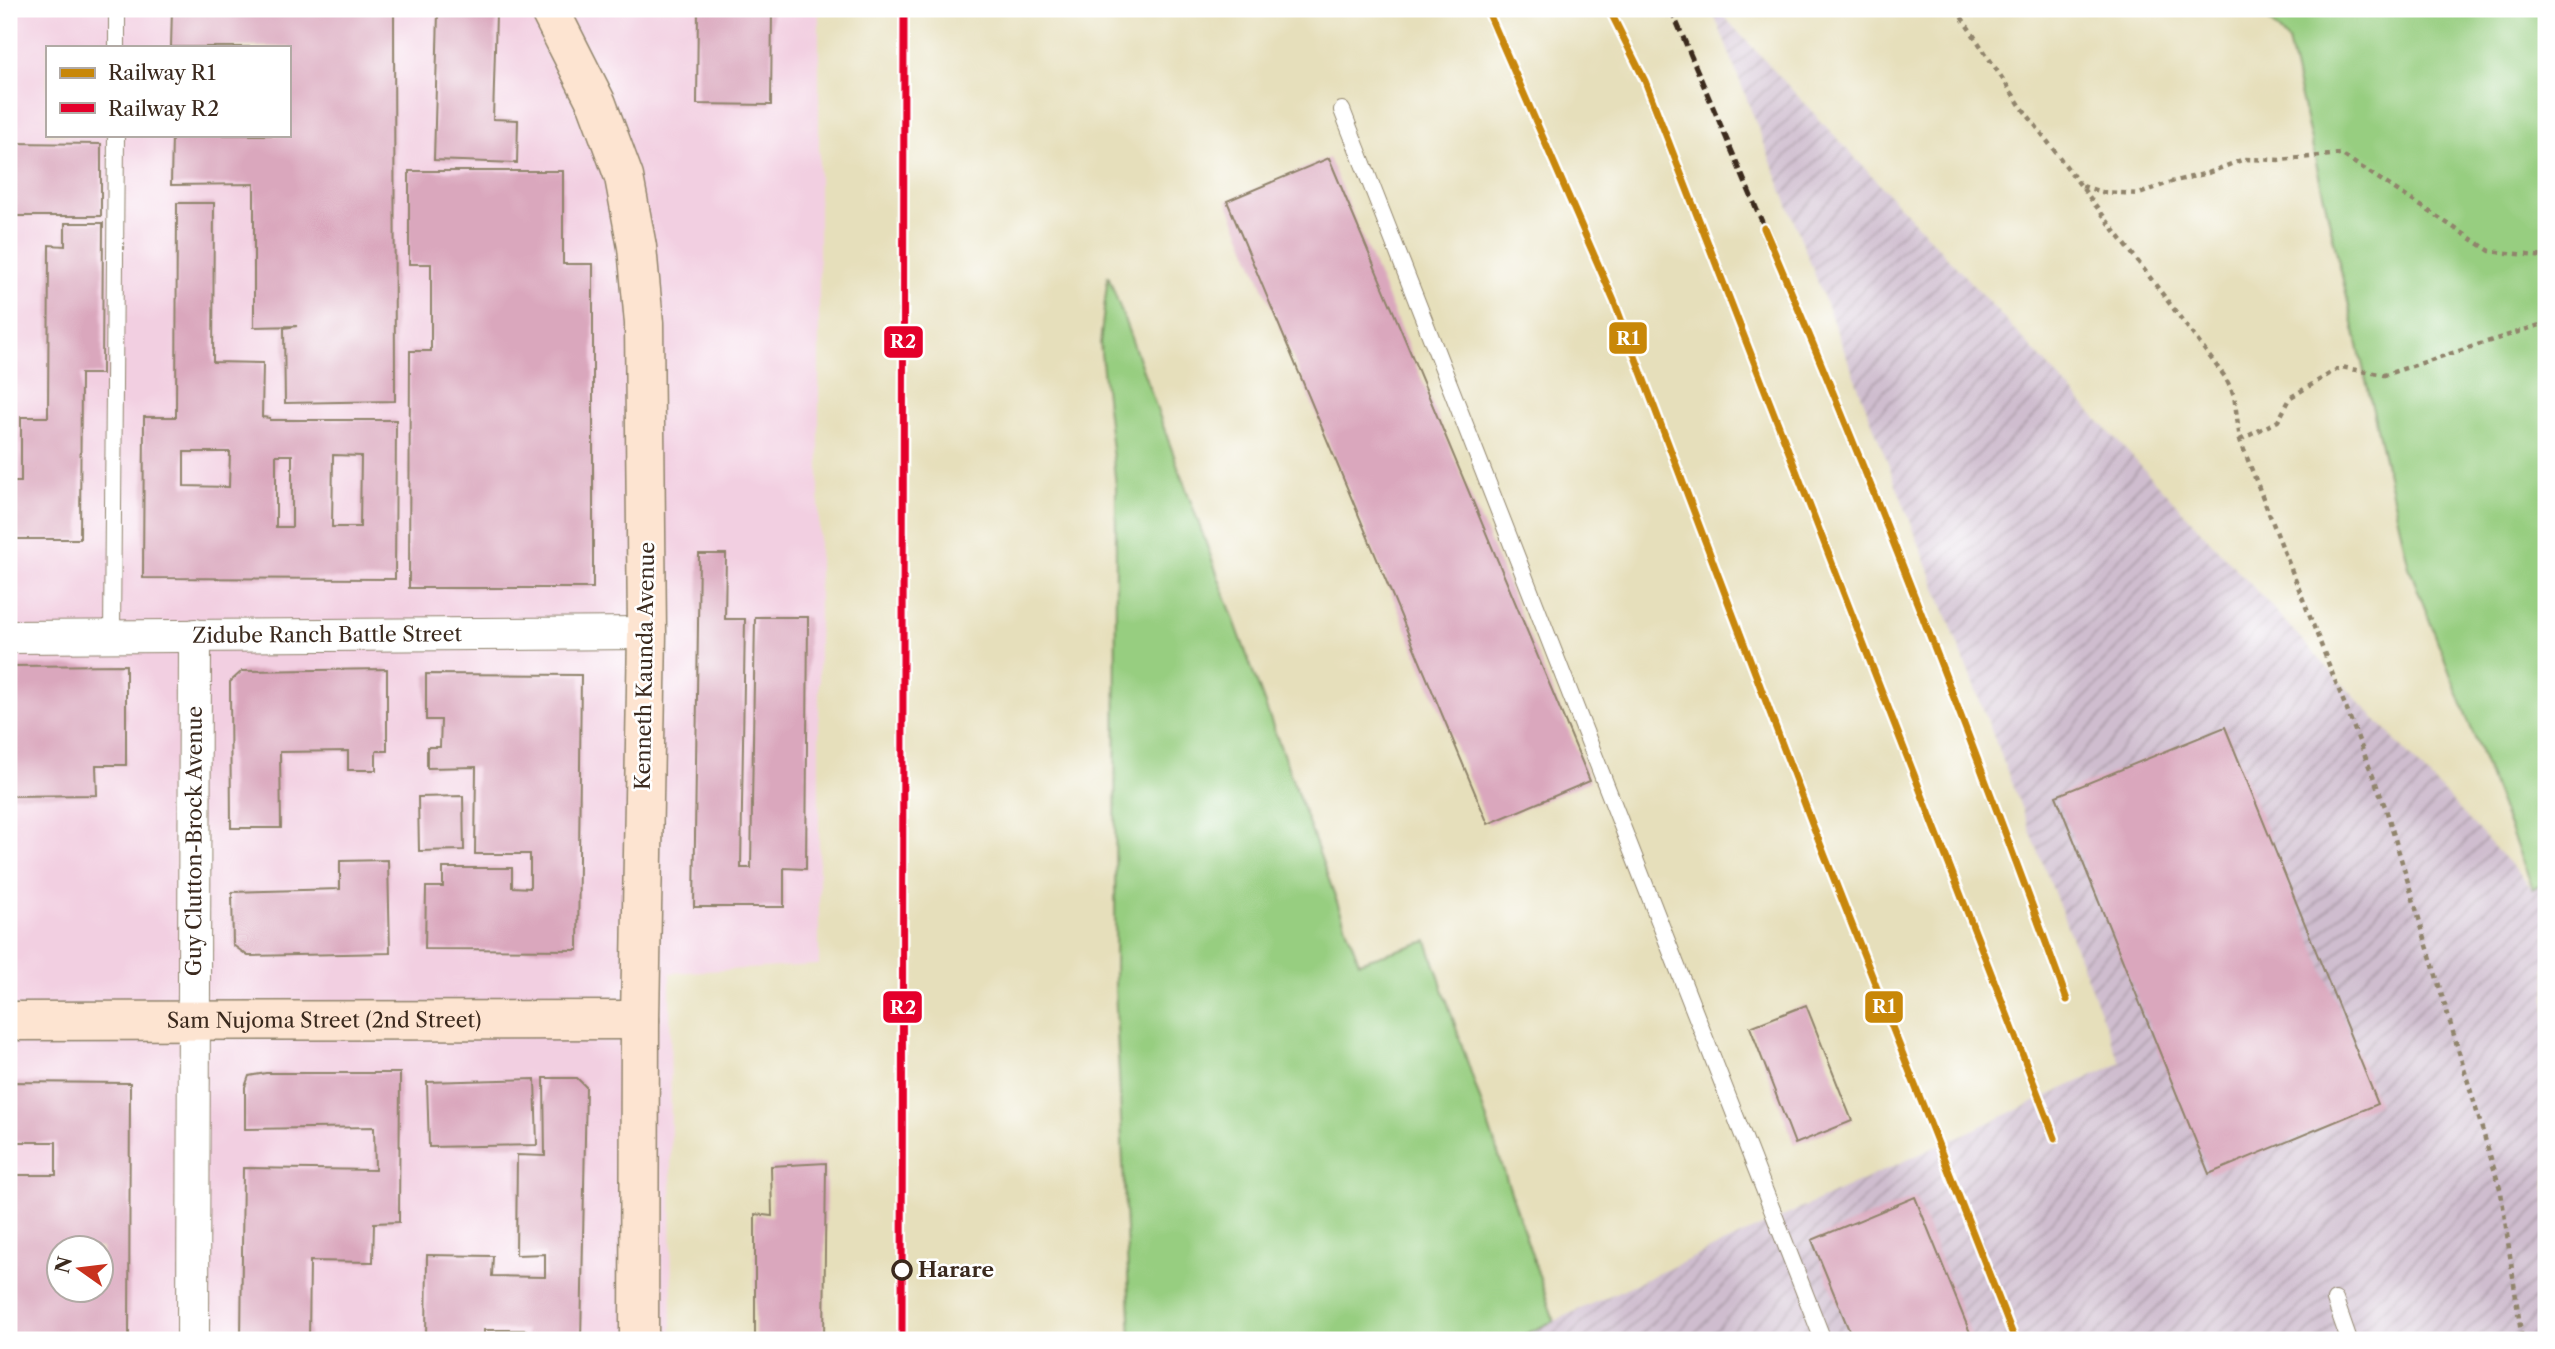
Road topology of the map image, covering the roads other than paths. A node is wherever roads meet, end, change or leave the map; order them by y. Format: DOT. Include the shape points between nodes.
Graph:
graph roads {
  1 [pos="117,9"];
  2 [pos="549,9"];
  3 [pos="117,46"];
  4 [pos="1342,110"];
  5 [pos="116,136"];
  6 [pos="647,633"];
  7 [pos="112,635"];
  8 [pos="195,635"];
  9 [pos="9,637"];
  10 [pos="194,1020"];
  11 [pos="640,1020"];
  12 [pos="9,1021"];
  13 [pos="2335,1300"];
  14 [pos="193,1340"];
  15 [pos="639,1340"];
  16 [pos="1823,1340"];
  17 [pos="2349,1340"];
  1 -- 3 [label="lane"];
  2 -- 6 [label="main road, Kenneth Kaunda Avenue" via="597,104 624,177 637,247 644,323"];
  4 -- 16 [label="lane"];
  5 -- 7 [label="lane"];
  6 -- 8 [label="street, Zidube Ranch Battle Street"];
  6 -- 11 [label="main road, Kenneth Kaunda Avenue"];
  7 -- 8 [label="street, Zidube Ranch Battle Street"];
  7 -- 9 [label="street, Zidube Ranch Battle Street"];
  8 -- 10 [label="street, Guy Clutton-Brock Avenue"];
  10 -- 11 [label="main road, Sam Nujoma Street (2nd Street)"];
  10 -- 12 [label="main road, Sam Nujoma Street (2nd Street)"];
  10 -- 14 [label="street, Guy Clutton-Brock Avenue"];
  11 -- 15 [label="main road, Kenneth Kaunda Avenue"];
  13 -- 17 [label="lane"];
}
